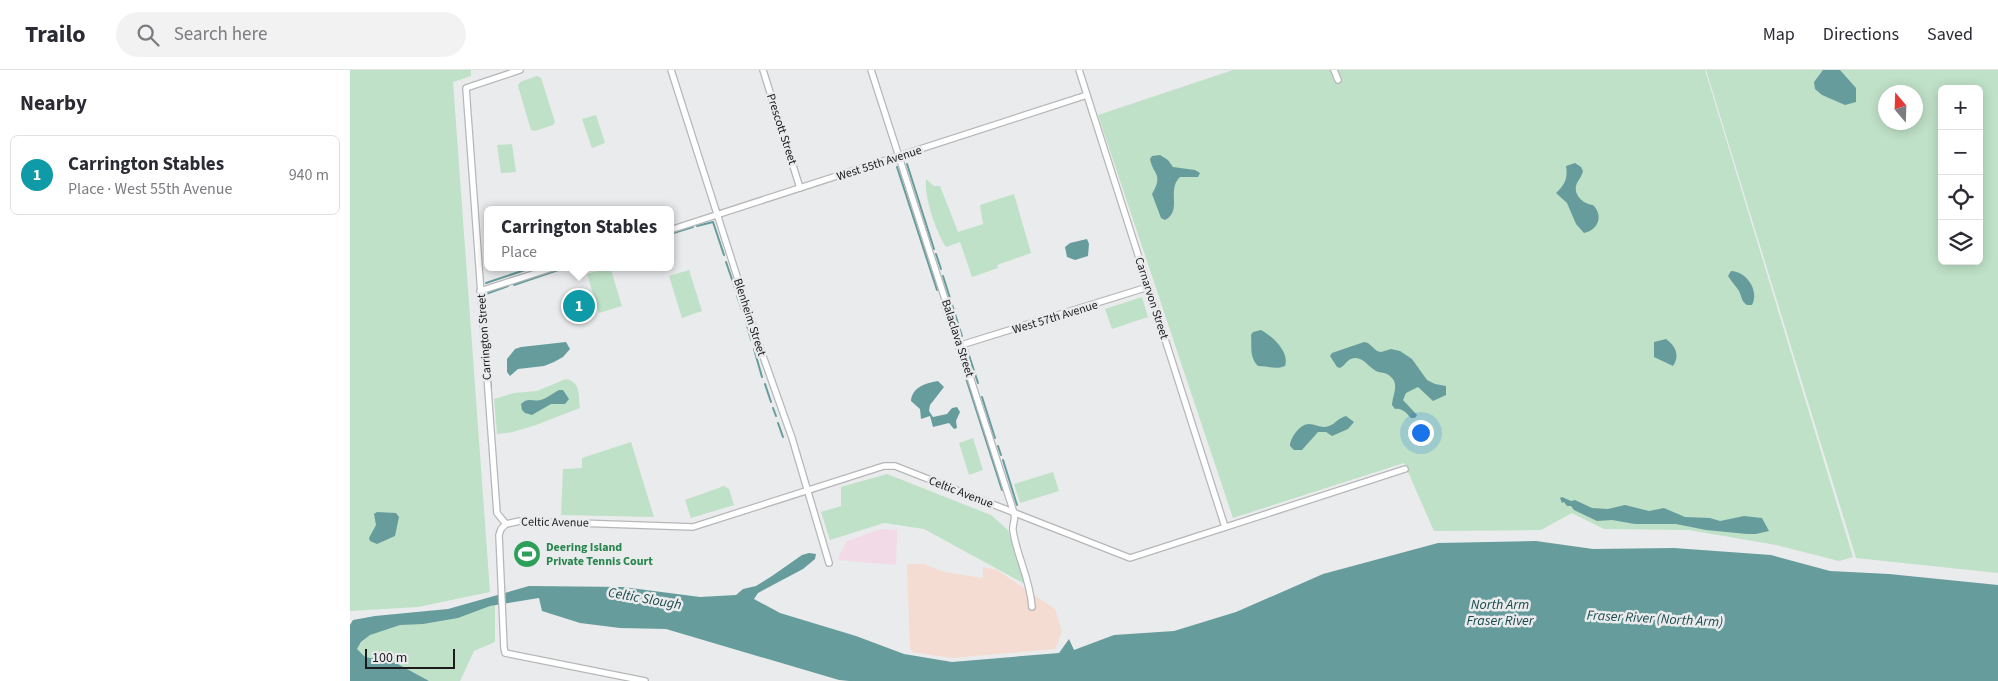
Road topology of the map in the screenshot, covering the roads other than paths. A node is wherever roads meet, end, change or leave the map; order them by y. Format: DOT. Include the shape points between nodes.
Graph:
graph roads {
  1 [pos="520,70"];
  2 [pos="671,70"];
  3 [pos="763,70"];
  4 [pos="871,70"];
  5 [pos="1079,70"];
  6 [pos="1334,70"];
  7 [pos="1338,80"];
  8 [pos="1087,96"];
  9 [pos="899,156"];
  10 [pos="800,188"];
  11 [pos="718,215"];
  12 [pos="674,229"];
  13 [pos="542,271"];
  14 [pos="1148,286"];
  15 [pos="480,291"];
  16 [pos="961,345"];
  17 [pos="1404,469"];
  18 [pos="808,490"];
  19 [pos="1014,513"];
  20 [pos="506,524"];
  21 [pos="1225,526"];
  22 [pos="829,563"];
  23 [pos="1032,607"];
  24 [pos="645,681"];
  1 -- 15 [label="street, Carrington Street" via="466,88"];
  2 -- 11 [label="street, Blenheim Street"];
  3 -- 10 [label="street, Prescott Street"];
  4 -- 9 [label="street, Balaclava Street"];
  5 -- 8 [label="street, Carnarvon Street"];
  6 -- 7 [label="street"];
  8 -- 9 [label="street, West 55th Avenue"];
  8 -- 14 [label="street, Carnarvon Street"];
  9 -- 10 [label="street, West 55th Avenue"];
  9 -- 16 [label="street, Balaclava Street"];
  10 -- 11 [label="street, West 55th Avenue"];
  11 -- 12 [label="street, West 55th Avenue"];
  11 -- 18 [label="street, Blenheim Street"];
  13 -- 15 [label="street"];
  14 -- 16 [label="street, West 57th Avenue"];
  14 -- 21 [label="street, Carnarvon Street"];
  15 -- 20 [label="street, Carrington Street" via="497,513"];
  16 -- 19 [label="street, Balaclava Street"];
  17 -- 21 [label="street, Celtic Avenue"];
  18 -- 19 [label="street, Celtic Avenue" via="884,466 895,466"];
  18 -- 20 [label="street, Celtic Avenue" via="693,527 520,520"];
  18 -- 22 [label="street, Blenheim Street"];
  19 -- 21 [label="street, Celtic Avenue" via="1130,558"];
  19 -- 23 [label="street, Balaclava Street" via="1016,519 1012,530 1030,589"];
  20 -- 24 [label="street" via="499,535 505,653"];
}
